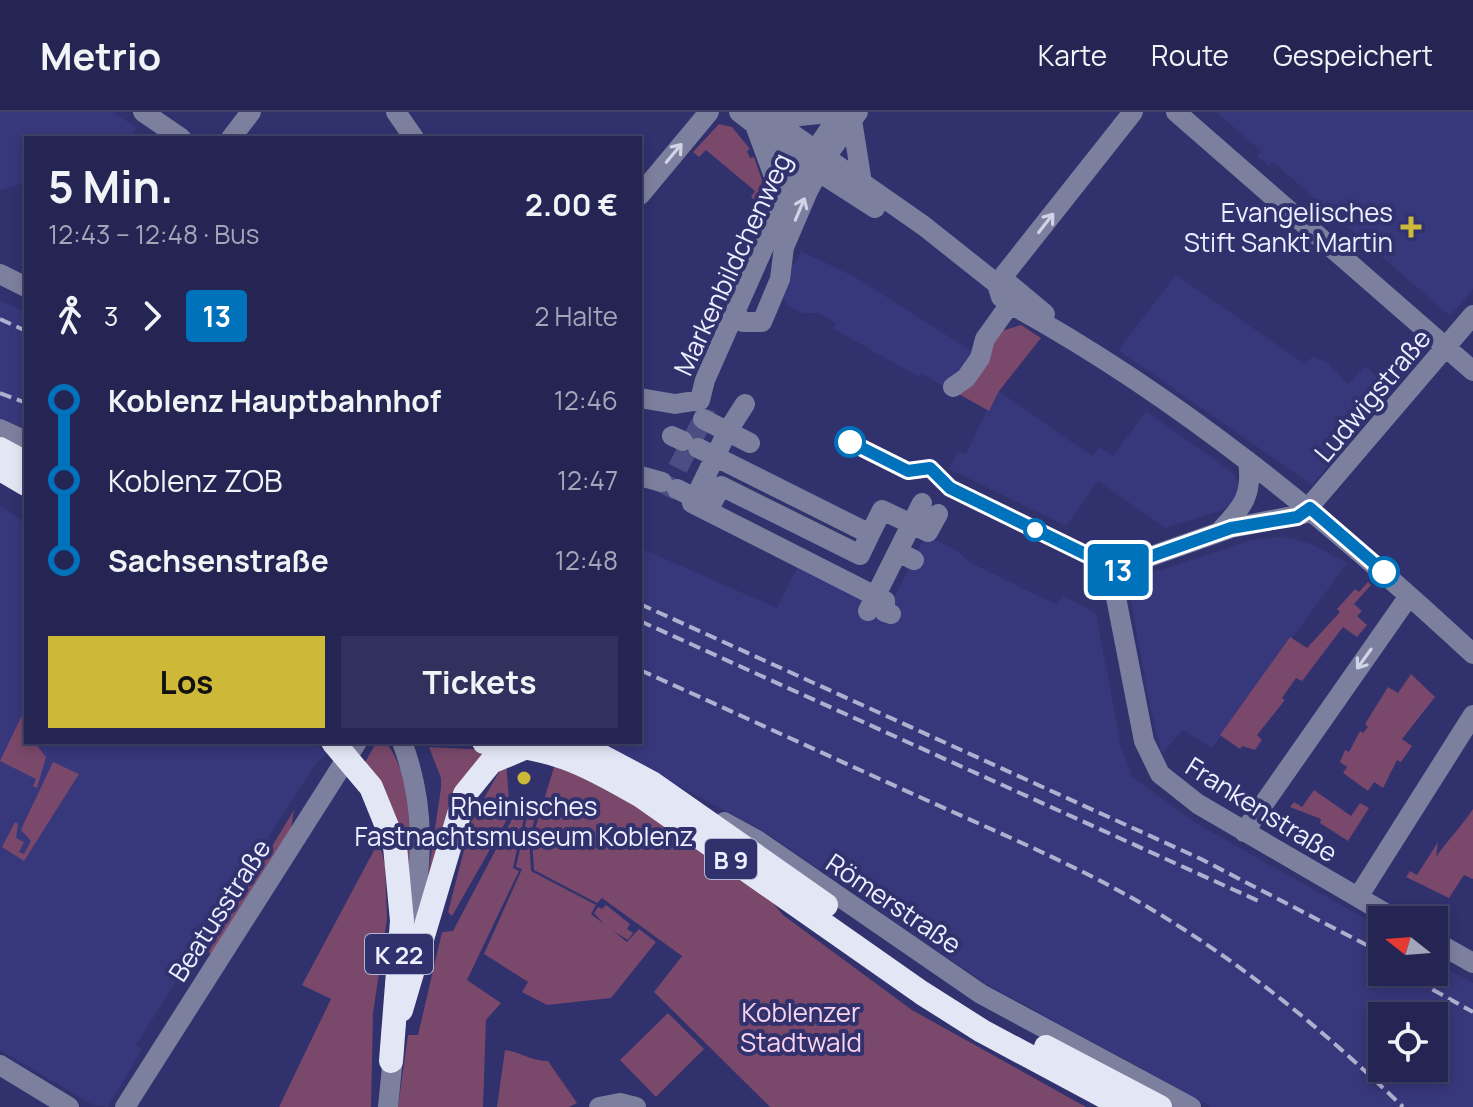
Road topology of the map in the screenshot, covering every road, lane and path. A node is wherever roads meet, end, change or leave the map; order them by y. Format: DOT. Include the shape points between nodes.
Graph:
graph roads {
  1 [pos="143,112"];
  2 [pos="251,112"];
  3 [pos="396,112"];
  4 [pos="709,112"];
  5 [pos="1176,112"];
  6 [pos="847,114"];
  7 [pos="1130,116"];
  8 [pos="756,117"];
  9 [pos="178,136"];
  10 [pos="233,136"];
  11 [pos="413,136"];
  12 [pos="816,160"];
  13 [pos="862,183"];
  14 [pos="642,193"];
  15 [pos="780,211"];
  16 [pos="935,236"];
  17 [pos="0,274"];
  18 [pos="997,284"];
  19 [pos="24,286"];
  20 [pos="1019,309"];
  21 [pos="735,312"];
  22 [pos="1473,315"];
  23 [pos="1071,338"];
  24 [pos="1446,348"];
  25 [pos="1473,371"];
  26 [pos="953,387"];
  27 [pos="642,398"];
  28 [pos="745,404"];
  29 [pos="702,410"];
  30 [pos="0,429"];
  31 [pos="727,432"];
  32 [pos="24,440"];
  33 [pos="750,443"];
  34 [pos="692,445"];
  35 [pos="0,449"];
  36 [pos="1248,461"];
  37 [pos="24,462"];
  38 [pos="0,469"];
  39 [pos="642,477"];
  40 [pos="24,483"];
  41 [pos="691,490"];
  42 [pos="1310,508"];
  43 [pos="842,509"];
  44 [pos="930,509"];
  45 [pos="912,524"];
  46 [pos="1220,532"];
  47 [pos="1409,596"];
  48 [pos="1473,654"];
  49 [pos="1473,715"];
  50 [pos="335,744"];
  51 [pos="356,744"];
  52 [pos="507,744"];
  53 [pos="573,744"];
  54 [pos="579,744"];
  55 [pos="530,746"];
  56 [pos="401,747"];
  57 [pos="1244,832"];
  58 [pos="1358,897"];
  59 [pos="1373,906"];
  60 [pos="1448,949"];
  61 [pos="1473,963"];
  62 [pos="926,986"];
  63 [pos="401,1010"];
  64 [pos="391,1061"];
  65 [pos="0,1065"];
  66 [pos="69,1107"];
  67 [pos="125,1107"];
  68 [pos="388,1107"];
  69 [pos="599,1107"];
  70 [pos="636,1107"];
  71 [pos="1124,1107"];
  72 [pos="1160,1107"];
  73 [pos="1191,1107"];
  1 -- 9 [label="street"];
  2 -- 10 [label="street"];
  3 -- 11 [label="street"];
  14 -- 4 [label="street, one-way"];
  5 -- 24 [label="street"];
  6 -- 8 [label="street"];
  6 -- 12 [label="street, Markenbildchenweg"];
  6 -- 13 [label="street"];
  18 -- 7 [label="street, one-way"];
  8 -- 12 [label="street"];
  8 -- 15 [label="street"];
  12 -- 13 [label="street"];
  12 -- 15 [label="street, Markenbildchenweg"];
  12 -- 16 [label="street" via="910,231"];
  21 -- 12 [label="street, Markenbildchenweg, one-way" via="743,322 762,322"];
  13 -- 16 [label="street"];
  15 -- 21 [label="street, Markenbildchenweg"];
  16 -- 18 [label="street"];
  17 -- 19 [label="street"];
  18 -- 20 [label="street" via="1001,297"];
  18 -- 23 [label="street" via="1019,291"];
  20 -- 23 [label="street"];
  20 -- 26 [label="street" via="1017,321 998,321 966,378"];
  21 -- 29 [label="street, Markenbildchenweg"];
  22 -- 24 [label="street, Ludwigstraße"];
  23 -- 36 [label="street"];
  24 -- 25 [label="street"];
  24 -- 42 [label="street, Ludwigstraße"];
  27 -- 29 [label="street"];
  28 -- 31 [label="street"];
  29 -- 31 [label="street"];
  30 -- 32 [label="street"];
  31 -- 33 [label="street"];
  31 -- 34 [label="street"];
  34 -- 41 [label="street"];
  34 -- 43 [label="street"];
  35 -- 37 [label="highway"];
  36 -- 42 [label="street"];
  36 -- 46 [label="street" via="1247,501"];
  38 -- 40 [label="highway"];
  39 -- 41 [label="street"];
  41 -- 43 [label="street" via="721,486 860,555"];
  41 -- 45 [label="street" via="782,559 880,605 905,555"];
  42 -- 46 [label="street" via="1297,517"];
  42 -- 47 [label="street"];
  43 -- 45 [label="street"];
  44 -- 45 [label="street" via="928,532"];
  46 -- 57 [label="street, Frankenstraße" via="1129,564 1114,587 1115,602 1150,759 1180,793"];
  47 -- 48 [label="street"];
  47 -- 57 [label="street, one-way"];
  49 -- 58 [label="street"];
  50 -- 64 [label="highway, K 22, bridge" via="371,787 395,846 402,921"];
  51 -- 67 [label="street, Beatusstraße"];
  52 -- 55 [label="highway, B 9"];
  53 -- 73 [label="street, Römerstraße" via="757,840 981,994"];
  54 -- 62 [label="highway, B 9, bridge" via="652,783"];
  55 -- 62 [label="highway, B 9" via="571,758 641,796"];
  55 -- 63 [label="highway" via="498,757 465,794"];
  56 -- 63 [label="street, K 22" via="423,826"];
  57 -- 58 [label="street, Frankenstraße"];
  58 -- 59 [label="street, Frankenstraße"];
  60 -- 61 [label="street"];
  62 -- 71 [label="highway, B 9" via="982,1031"];
  62 -- 72 [label="highway, B 9"];
  63 -- 64 [label="street, K 22"];
  64 -- 68 [label="street, K 22"];
  65 -- 66 [label="street"];
  69 -- 70 [label="street"];
}
